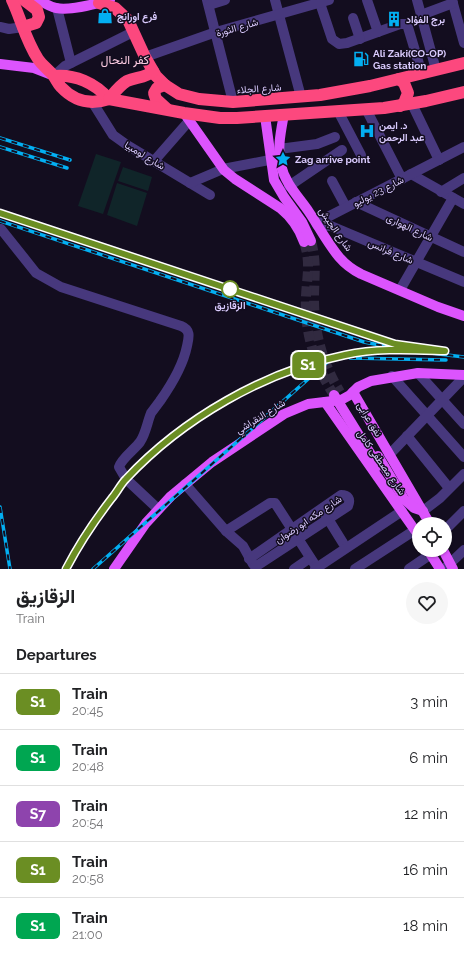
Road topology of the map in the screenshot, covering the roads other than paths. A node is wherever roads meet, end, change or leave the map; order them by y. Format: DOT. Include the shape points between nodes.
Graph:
graph roads {
  1 [pos="12,0"];
  2 [pos="24,0"];
  3 [pos="38,0"];
  4 [pos="225,0"];
  5 [pos="275,0"];
  6 [pos="367,0"];
  7 [pos="417,0"];
  8 [pos="105,1"];
  9 [pos="208,2"];
  10 [pos="324,2"];
  11 [pos="452,2"];
  12 [pos="57,8"];
  13 [pos="279,15"];
  14 [pos="421,15"];
  15 [pos="353,18"];
  16 [pos="0,27"];
  17 [pos="23,27"];
  18 [pos="133,32"];
  19 [pos="216,32"];
  20 [pos="378,32"];
  21 [pos="360,39"];
  22 [pos="464,43"];
  23 [pos="146,57"];
  24 [pos="72,63"];
  25 [pos="464,63"];
  26 [pos="0,64"];
  27 [pos="436,70"];
  28 [pos="153,71"];
  29 [pos="417,75"];
  30 [pos="54,76"];
  31 [pos="399,79"];
  32 [pos="165,86"];
  33 [pos="464,92"];
  34 [pos="301,97"];
  35 [pos="109,99"];
  36 [pos="93,102"];
  37 [pos="233,102"];
  38 [pos="426,102"];
  39 [pos="406,105"];
  40 [pos="167,109"];
  41 [pos="366,109"];
  42 [pos="338,111"];
  43 [pos="284,114"];
  44 [pos="265,116"];
  45 [pos="186,117"];
  46 [pos="334,137"];
  47 [pos="317,144"];
  48 [pos="464,147"];
  49 [pos="342,150"];
  50 [pos="361,155"];
  51 [pos="277,156"];
  52 [pos="327,160"];
  53 [pos="439,160"];
  54 [pos="154,161"];
  55 [pos="223,169"];
  56 [pos="406,176"];
  57 [pos="464,178"];
  58 [pos="332,181"];
  59 [pos="190,183"];
  60 [pos="289,186"];
  61 [pos="441,192"];
  62 [pos="210,195"];
  63 [pos="453,198"];
  64 [pos="356,202"];
  65 [pos="464,204"];
  66 [pos="346,207"];
  67 [pos="329,222"];
  68 [pos="317,224"];
  69 [pos="2,230"];
  70 [pos="431,237"];
  71 [pos="464,252"];
  72 [pos="416,262"];
  73 [pos="464,282"];
  74 [pos="400,290"];
  75 [pos="464,316"];
  76 [pos="418,373"];
  77 [pos="392,376"];
  78 [pos="464,376"];
  79 [pos="353,392"];
  80 [pos="336,398"];
  81 [pos="442,400"];
  82 [pos="427,416"];
  83 [pos="464,424"];
  84 [pos="407,436"];
  85 [pos="389,455"];
  86 [pos="464,457"];
  87 [pos="464,474"];
  88 [pos="185,484"];
  89 [pos="449,488"];
  90 [pos="158,509"];
  91 [pos="322,509"];
  92 [pos="402,511"];
  93 [pos="423,511"];
  94 [pos="464,511"];
  95 [pos="426,517"];
  96 [pos="328,519"];
  97 [pos="412,523"];
  98 [pos="452,523"];
  99 [pos="412,526"];
  100 [pos="292,530"];
  101 [pos="226,531"];
  102 [pos="412,536"];
  103 [pos="298,538"];
  104 [pos="343,543"];
  105 [pos="464,550"];
  106 [pos="424,557"];
  107 [pos="434,557"];
  108 [pos="443,557"];
  109 [pos="310,558"];
  110 [pos="254,565"];
  111 [pos="316,568"];
  112 [pos="443,568"];
  113 [pos="114,569"];
  114 [pos="294,569"];
  115 [pos="355,569"];
  116 [pos="409,569"];
  1 -- 17 [label="highway"];
  2 -- 17 [label="highway" via="36,10 38,17 36,23"];
  3 -- 12 [label="main road"];
  4 -- 9 [label="street"];
  5 -- 13 [label="street"];
  6 -- 20 [label="street"];
  7 -- 14 [label="street"];
  8 -- 12 [label="main road"];
  8 -- 18 [label="highway, شارع الجلاء" via="128,20"];
  9 -- 19 [label="street"];
  10 -- 13 [label="street, شارع الثورة"];
  10 -- 21 [label="street" via="332,39 343,44"];
  11 -- 14 [label="street"];
  11 -- 22 [label="street"];
  12 -- 24 [label="street"];
  13 -- 19 [label="street, شارع الثورة"];
  13 -- 34 [label="street"];
  14 -- 27 [label="street"];
  15 -- 21 [label="street"];
  16 -- 17 [label="street"];
  17 -- 30 [label="highway" via="38,59"];
  18 -- 23 [label="highway, شارع الجلاء"];
  18 -- 24 [label="street"];
  19 -- 23 [label="street, شارع الثورة"];
  19 -- 37 [label="street"];
  20 -- 21 [label="street"];
  20 -- 29 [label="street" via="407,24"];
  23 -- 28 [label="highway, شارع الجلاء"];
  24 -- 30 [label="street"];
  25 -- 27 [label="highway, شارع الجلاء"];
  26 -- 30 [label="main road" via="34,68"];
  27 -- 29 [label="highway, شارع الجلاء"];
  28 -- 32 [label="highway, شارع الجلاء"];
  28 -- 35 [label="highway" via="123,84"];
  29 -- 31 [label="highway, شارع الجلاء"];
  29 -- 38 [label="highway" via="412,86 414,92"];
  30 -- 35 [label="highway" via="77,78 95,86"];
  30 -- 36 [label="highway" via="61,88 73,96"];
  31 -- 34 [label="highway, شارع الجلاء" via="344,92"];
  31 -- 39 [label="highway" via="407,87 408,93 404,103"];
  32 -- 37 [label="highway, شارع الجلاء" via="186,96"];
  32 -- 40 [label="highway" via="157,88 154,93 156,99"];
  33 -- 38 [label="highway"];
  34 -- 37 [label="highway, شارع الجلاء"];
  35 -- 36 [label="highway"];
  35 -- 40 [label="highway"];
  36 -- 54 [label="street, شارع لومبيا" via="113,135"];
  38 -- 39 [label="highway"];
  39 -- 41 [label="highway"];
  39 -- 53 [label="street"];
  40 -- 45 [label="highway"];
  41 -- 42 [label="highway"];
  41 -- 56 [label="street"];
  42 -- 43 [label="highway"];
  42 -- 50 [label="street"];
  43 -- 44 [label="highway"];
  43 -- 51 [label="main road"];
  44 -- 45 [label="highway"];
  44 -- 51 [label="main road"];
  45 -- 54 [label="street"];
  45 -- 55 [label="main road"];
  46 -- 47 [label="street"];
  47 -- 51 [label="street"];
  47 -- 52 [label="street"];
  48 -- 53 [label="street, شارع 23 يوليو"];
  49 -- 52 [label="street"];
  51 -- 55 [label="street"];
  51 -- 55 [label="main road" via="274,180 302,222 307,242 280,208 234,179"];
  51 -- 60 [label="main road, شارع الجيش"];
  52 -- 60 [label="street"];
  53 -- 56 [label="street, شارع 23 يوليو"];
  54 -- 59 [label="street, شارع لومبيا"];
  55 -- 59 [label="street"];
  56 -- 61 [label="street"];
  56 -- 64 [label="street, شارع 23 يوليو"];
  57 -- 61 [label="street"];
  58 -- 66 [label="street"];
  59 -- 62 [label="street, شارع لومبيا"];
  60 -- 68 [label="main road, شارع الجيش"];
  61 -- 63 [label="street"];
  63 -- 65 [label="street"];
  63 -- 70 [label="street"];
  64 -- 66 [label="street, شارع 23 يوليو"];
  64 -- 70 [label="street, شارع الهوارى"];
  66 -- 67 [label="street, شارع 23 يوليو"];
  67 -- 68 [label="street, شارع فرانس"];
  67 -- 72 [label="street, شارع فرانس"];
  68 -- 74 [label="main road, شارع الجيش" via="350,268"];
  69 -- 90 [label="street" via="36,273 55,284 181,326 188,332 186,353 174,379 151,414 142,438 119,464 126,479"];
  70 -- 71 [label="street, شارع الهوارى"];
  70 -- 72 [label="street"];
  72 -- 73 [label="street, شارع فرانس"];
  72 -- 74 [label="street"];
  74 -- 75 [label="main road, شارع الجيش"];
  76 -- 77 [label="main road, شارع النقراشي"];
  76 -- 78 [label="main road, شارع النقراشي"];
  76 -- 81 [label="street"];
  77 -- 79 [label="main road, شارع النقراشي" via="371,381"];
  77 -- 82 [label="street"];
  78 -- 81 [label="street"];
  79 -- 80 [label="main road, شارع النقراشي"];
  79 -- 85 [label="main road, شارع مصطفى كامل"];
  80 -- 88 [label="main road, شارع النقراشي" via="308,404 284,414 227,451"];
  80 -- 92 [label="main road, شارع مصطفى كامل"];
  80 -- 93 [label="main road, نفق عرابى" via="404,499 414,508"];
  80 -- 97 [label="main road, نفق عرابى"];
  81 -- 82 [label="street"];
  81 -- 83 [label="street"];
  82 -- 84 [label="street"];
  82 -- 86 [label="street"];
  84 -- 85 [label="street"];
  84 -- 89 [label="street"];
  85 -- 93 [label="main road, شارع مصطفى كامل"];
  87 -- 89 [label="street"];
  88 -- 90 [label="main road, شارع النقراشي"];
  88 -- 101 [label="street"];
  89 -- 93 [label="street"];
  90 -- 113 [label="main road, شارع النقراشي"];
  91 -- 96 [label="street"];
  91 -- 96 [label="street, شارع مكه ابو رضوان" via="341,495 349,498 348,506"];
  91 -- 100 [label="street, شارع مكه ابو رضوان"];
  92 -- 99 [label="main road, شارع مصطفى كامل"];
  92 -- 111 [label="street"];
  93 -- 95 [label="main road, شارع مصطفى كامل"];
  94 -- 98 [label="street"];
  96 -- 103 [label="street, شارع مكه ابو رضوان"];
  96 -- 104 [label="street"];
  100 -- 101 [label="street" via="278,507 270,503"];
  100 -- 103 [label="street"];
  100 -- 110 [label="street, شارع مكه ابو رضوان"];
  101 -- 110 [label="street" via="243,546"];
  102 -- 115 [label="street"];
  103 -- 109 [label="street"];
  103 -- 110 [label="street, شارع مكه ابو رضوان"];
  105 -- 112 [label="street"];
  106 -- 116 [label="street"];
  107 -- 112 [label="main road"];
  108 -- 112 [label="main road"];
  109 -- 111 [label="street"];
  109 -- 114 [label="street"];
}
